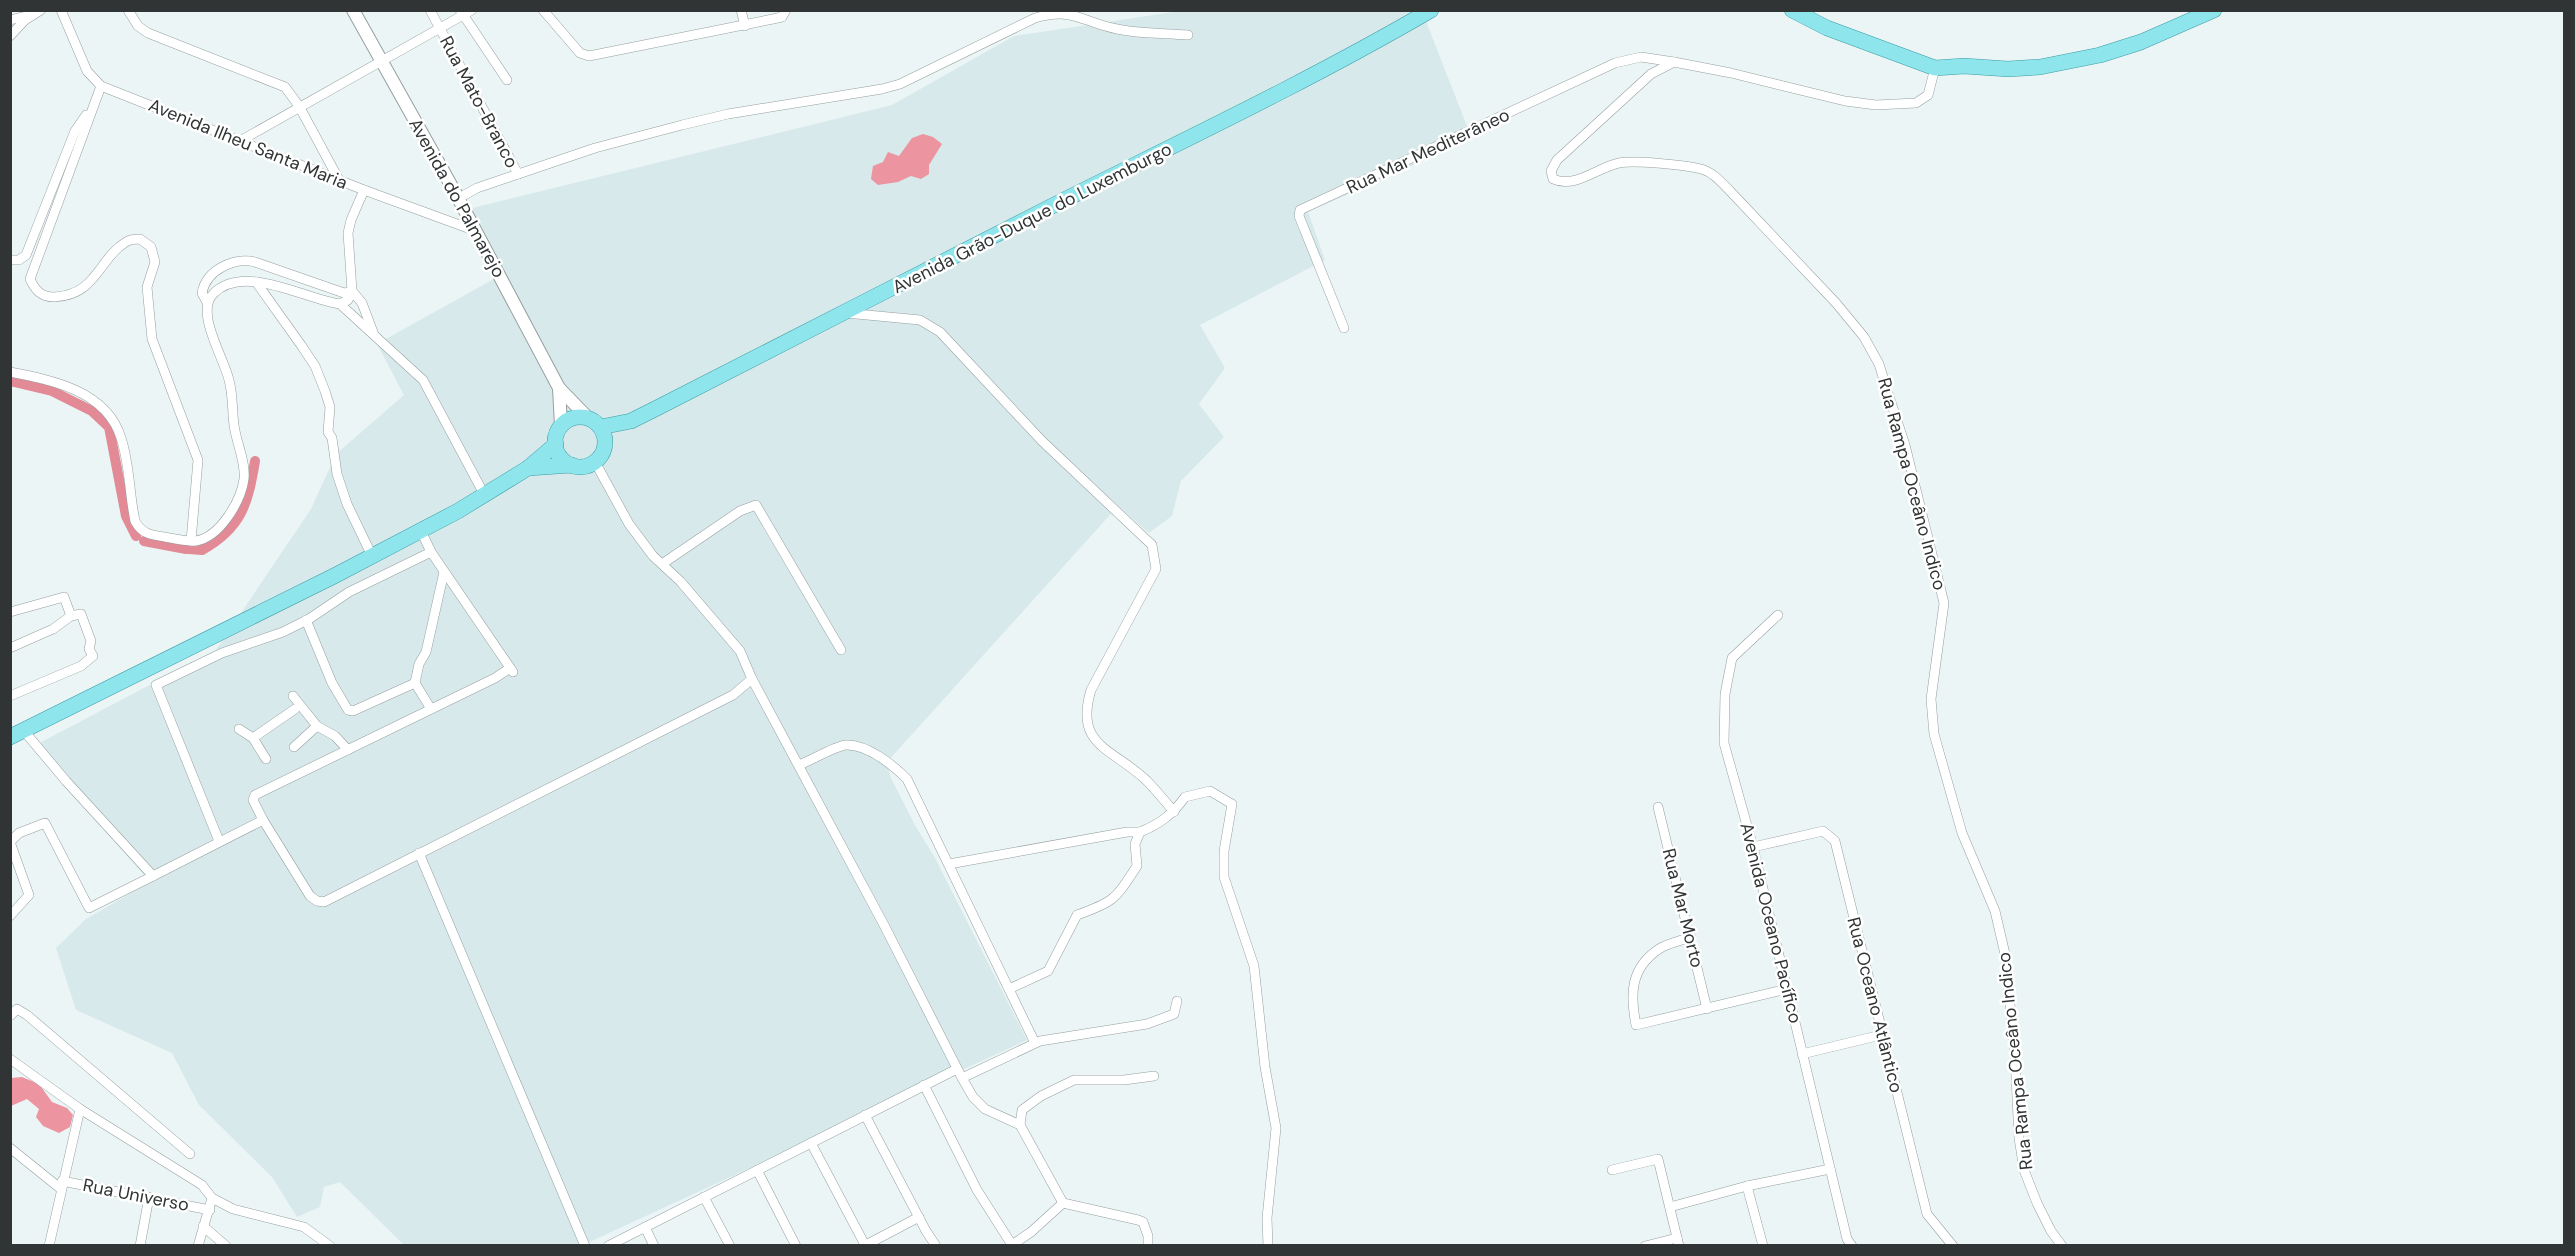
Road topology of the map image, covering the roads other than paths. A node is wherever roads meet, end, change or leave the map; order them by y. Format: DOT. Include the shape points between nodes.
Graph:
graph roads {
  1 [pos="61,10"];
  2 [pos="128,10"];
  3 [pos="353,10"];
  4 [pos="430,10"];
  5 [pos="543,10"];
  6 [pos="741,10"];
  7 [pos="1431,10"];
  8 [pos="1792,10"];
  9 [pos="2214,10"];
  10 [pos="38,12"];
  11 [pos="465,12"];
  12 [pos="786,12"];
  13 [pos="10,20"];
  14 [pos="745,26"];
  15 [pos="440,29"];
  16 [pos="1188,35"];
  17 [pos="10,36"];
  18 [pos="381,60"];
  19 [pos="1674,62"];
  20 [pos="1935,68"];
  21 [pos="507,80"];
  22 [pos="101,86"];
  23 [pos="92,106"];
  24 [pos="299,106"];
  25 [pos="240,141"];
  26 [pos="518,174"];
  27 [pos="339,180"];
  28 [pos="364,190"];
  29 [pos="459,198"];
  30 [pos="476,231"];
  31 [pos="11,259"];
  32 [pos="30,275"];
  33 [pos="256,282"];
  34 [pos="352,291"];
  35 [pos="208,304"];
  36 [pos="340,304"];
  37 [pos="846,313"];
  38 [pos="1344,328"];
  39 [pos="374,336"];
  40 [pos="10,372"];
  41 [pos="559,388"];
  42 [pos="631,421"];
  43 [pos="594,422"];
  44 [pos="561,426"];
  45 [pos="605,443"];
  46 [pos="556,444"];
  47 [pos="595,462"];
  48 [pos="572,465"];
  49 [pos="528,468"];
  50 [pos="484,496"];
  51 [pos="421,531"];
  52 [pos="191,541"];
  53 [pos="431,552"];
  54 [pos="372,556"];
  55 [pos="662,564"];
  56 [pos="444,572"];
  57 [pos="10,612"];
  58 [pos="1778,615"];
  59 [pos="70,616"];
  60 [pos="306,620"];
  61 [pos="10,648"];
  62 [pos="840,650"];
  63 [pos="752,679"];
  64 [pos="415,683"];
  65 [pos="10,696"];
  66 [pos="293,696"];
  67 [pos="295,709"];
  68 [pos="431,709"];
  69 [pos="317,726"];
  70 [pos="239,729"];
  71 [pos="17,734"];
  72 [pos="253,738"];
  73 [pos="294,747"];
  74 [pos="348,750"];
  75 [pos="266,759"];
  76 [pos="799,765"];
  77 [pos="1658,807"];
  78 [pos="1174,812"];
  79 [pos="263,820"];
  80 [pos="1140,832"];
  81 [pos="219,841"];
  82 [pos="10,842"];
  83 [pos="1753,847"];
  84 [pos="419,853"];
  85 [pos="12,855"];
  86 [pos="948,864"];
  87 [pos="153,876"];
  88 [pos="10,916"];
  89 [pos="1690,938"];
  90 [pos="1009,989"];
  91 [pos="1787,989"];
  92 [pos="1178,1001"];
  93 [pos="1707,1009"];
  94 [pos="10,1016"];
  95 [pos="1881,1035"];
  96 [pos="1035,1043"];
  97 [pos="1802,1054"];
  98 [pos="10,1059"];
  99 [pos="959,1073"];
  100 [pos="1154,1076"];
  101 [pos="924,1085"];
  102 [pos="80,1109"];
  103 [pos="865,1115"];
  104 [pos="1020,1125"];
  105 [pos="811,1143"];
  106 [pos="10,1148"];
  107 [pos="190,1154"];
  108 [pos="1830,1169"];
  109 [pos="758,1170"];
  110 [pos="1611,1170"];
  111 [pos="62,1185"];
  112 [pos="1747,1186"];
  113 [pos="149,1197"];
  114 [pos="704,1197"];
  115 [pos="212,1198"];
  116 [pos="1063,1203"];
  117 [pos="1670,1207"];
  118 [pos="210,1210"];
  119 [pos="919,1217"];
  120 [pos="203,1226"];
  121 [pos="645,1227"];
  122 [pos="1678,1242"];
  123 [pos="49,1245"];
  124 [pos="141,1245"];
  125 [pos="198,1245"];
  126 [pos="226,1245"];
  127 [pos="330,1245"];
  128 [pos="585,1245"];
  129 [pos="608,1245"];
  130 [pos="654,1245"];
  131 [pos="730,1245"];
  132 [pos="796,1245"];
  133 [pos="864,1245"];
  134 [pos="936,1245"];
  135 [pos="1148,1245"];
  136 [pos="1268,1245"];
  137 [pos="1645,1245"];
  138 [pos="1763,1245"];
  139 [pos="1852,1245"];
  140 [pos="1953,1245"];
  141 [pos="2062,1245"];
  1 -- 22 [label="street" via="87,71"];
  2 -- 24 [label="street" via="148,33 285,87"];
  3 -- 18 [label="street, Avenida do Palmarejo"];
  4 -- 15 [label="street, Rua Mato-Branco"];
  5 -- 14 [label="street" via="585,56"];
  6 -- 14 [label="street"];
  7 -- 37 [label="main road, Avenida Grão-Duque do Luxemburgo" via="1254,106"];
  8 -- 20 [label="main road" via="1827,28"];
  9 -- 20 [label="main road" via="2141,42 2084,59 2008,69"];
  10 -- 13 [label="street"];
  10 -- 17 [label="street"];
  11 -- 15 [label="street"];
  11 -- 21 [label="street"];
  12 -- 14 [label="street" via="782,17"];
  15 -- 18 [label="street"];
  15 -- 26 [label="street, Rua Mato-Branco"];
  16 -- 26 [label="street" via="1121,30 1080,15 1051,13 900,84 728,114 595,148"];
  18 -- 24 [label="street"];
  18 -- 29 [label="street, Avenida do Palmarejo"];
  19 -- 20 [label="street" via="1876,105 1916,103 1928,95"];
  19 -- 38 [label="street, Rua Mar Mediterâneo" via="1641,57 1616,63 1300,210 1299,216"];
  19 -- 141 [label="street, Rua Rampa Oceâno Indico" via="1651,74 1557,160 1551,171 1553,179 1569,182 1618,163 1703,169 1730,191 1836,303 1879,364 1905,445 1944,603 1931,699 1934,734 1962,833 1995,910 2001,934 2024,1170 2051,1231"];
  22 -- 23 [label="street"];
  22 -- 25 [label="street, Avenida Ilheu Santa Maria"];
  23 -- 31 [label="street" via="75,131 28,252 23,258"];
  23 -- 32 [label="street" via="73,167"];
  24 -- 25 [label="street"];
  24 -- 27 [label="street"];
  25 -- 27 [label="street, Avenida Ilheu Santa Maria"];
  26 -- 29 [label="street"];
  27 -- 28 [label="street, Avenida Ilheu Santa Maria"];
  28 -- 30 [label="street, Avenida Ilheu Santa Maria"];
  28 -- 34 [label="street" via="349,225"];
  29 -- 30 [label="street, Avenida do Palmarejo"];
  30 -- 41 [label="street, Avenida do Palmarejo"];
  31 -- 32 [label="street"];
  32 -- 52 [label="street" via="34,288 42,295 66,295 90,282 125,242 140,239 151,247 155,262 147,287 152,339 198,460"];
  33 -- 35 [label="street" via="237,283 217,291"];
  33 -- 36 [label="street"];
  33 -- 54 [label="street" via="315,366 330,407 328,432 337,474"];
  34 -- 35 [label="street" via="344,293 255,261 241,260 209,277 202,292"];
  34 -- 36 [label="street" via="348,300"];
  34 -- 39 [label="street" via="362,303"];
  35 -- 52 [label="street" via="210,328 231,387 244,476 228,517 207,536"];
  36 -- 39 [label="street"];
  37 -- 42 [label="main road, Avenida Grão-Duque do Luxemburgo"];
  37 -- 78 [label="street" via="920,320 940,332 1042,441 1152,545 1156,569 1091,690 1087,724 1095,741 1146,780"];
  39 -- 50 [label="street" via="423,380"];
  40 -- 52 [label="street" via="54,381 104,409 122,438 137,525 145,534"];
  41 -- 43 [label="street, Avenida do Palmarejo"];
  41 -- 44 [label="street, Avenida do Palmarejo"];
  42 -- 43 [label="main road, Avenida Grão-Duque do Luxemburgo"];
  42 -- 45 [label="main road, Avenida Grão-Duque do Luxemburgo"];
  43 -- 44 [label="main road" via="575,417"];
  43 -- 45 [label="main road"];
  44 -- 46 [label="main road"];
  45 -- 47 [label="main road"];
  46 -- 48 [label="main road" via="561,457"];
  46 -- 49 [label="main road"];
  47 -- 48 [label="main road"];
  47 -- 55 [label="street" via="629,524"];
  48 -- 49 [label="main road"];
  49 -- 50 [label="main road"];
  50 -- 51 [label="main road"];
  51 -- 53 [label="street"];
  51 -- 54 [label="main road"];
  53 -- 56 [label="street"];
  53 -- 60 [label="street" via="349,592"];
  54 -- 71 [label="main road"];
  55 -- 62 [label="street" via="740,511 756,505"];
  55 -- 63 [label="street" via="740,651"];
  56 -- 64 [label="street"];
  56 -- 68 [label="street" via="512,671"];
  57 -- 59 [label="street" via="64,597"];
  58 -- 83 [label="street, Avenida Oceano Pacífico" via="1732,658 1725,694 1724,743"];
  59 -- 61 [label="street" via="54,629"];
  59 -- 65 [label="street" via="81,614 93,656"];
  60 -- 64 [label="street" via="332,683 348,710"];
  60 -- 81 [label="street" via="222,653 156,685"];
  63 -- 76 [label="street"];
  63 -- 84 [label="street" via="733,695"];
  64 -- 68 [label="street"];
  66 -- 69 [label="street"];
  67 -- 72 [label="street"];
  68 -- 74 [label="street"];
  69 -- 73 [label="street"];
  69 -- 74 [label="street" via="335,736"];
  70 -- 72 [label="street"];
  71 -- 87 [label="street"];
  72 -- 75 [label="street"];
  74 -- 79 [label="street" via="255,795 253,800"];
  76 -- 86 [label="street" via="846,745 869,751 894,766 907,779"];
  76 -- 99 [label="street"];
  77 -- 89 [label="street, Rua Mar Morto"];
  78 -- 80 [label="street"];
  78 -- 136 [label="street" via="1185,796 1210,791 1232,804 1224,877 1254,966 1276,1128"];
  79 -- 81 [label="street"];
  79 -- 84 [label="street" via="310,896 317,901 324,902"];
  80 -- 86 [label="street"];
  80 -- 90 [label="street" via="1135,844 1137,866 1114,899 1077,915 1048,971"];
  81 -- 87 [label="street"];
  82 -- 85 [label="street"];
  82 -- 87 [label="street" via="19,833 45,823 89,908"];
  83 -- 91 [label="street, Avenida Oceano Pacífico"];
  83 -- 95 [label="street, Rua Oceano Atlântico" via="1823,831 1835,841"];
  84 -- 128 [label="street"];
  85 -- 88 [label="street" via="29,895"];
  86 -- 90 [label="street"];
  89 -- 93 [label="street, Rua Mar Morto"];
  89 -- 93 [label="street" via="1660,949 1636,974 1631,1002 1636,1025"];
  90 -- 96 [label="street"];
  91 -- 93 [label="street"];
  91 -- 97 [label="street, Avenida Oceano Pacífico"];
  92 -- 96 [label="street" via="1174,1014 1147,1024"];
  94 -- 107 [label="street" via="17,1009 27,1014"];
  95 -- 97 [label="street"];
  95 -- 140 [label="street, Rua Oceano Atlântico" via="1927,1214"];
  96 -- 99 [label="street"];
  97 -- 108 [label="street, Avenida Oceano Pacífico"];
  98 -- 102 [label="street"];
  99 -- 101 [label="street"];
  99 -- 104 [label="street" via="985,1109"];
  100 -- 104 [label="street" via="1074,1080 1022,1110"];
  101 -- 103 [label="street"];
  101 -- 116 [label="street" via="977,1190 1012,1245"];
  102 -- 111 [label="street"];
  102 -- 115 [label="street" via="202,1185"];
  103 -- 105 [label="street"];
  103 -- 119 [label="street"];
  104 -- 116 [label="street"];
  105 -- 109 [label="street"];
  105 -- 133 [label="street"];
  106 -- 111 [label="street, Rua Universo"];
  108 -- 112 [label="street"];
  108 -- 139 [label="street, Avenida Oceano Pacífico" via="1847,1239"];
  109 -- 114 [label="street"];
  109 -- 132 [label="street"];
  110 -- 117 [label="street" via="1658,1159"];
  111 -- 113 [label="street, Rua Universo"];
  111 -- 123 [label="street"];
  112 -- 117 [label="street"];
  112 -- 138 [label="street"];
  113 -- 118 [label="street, Rua Universo"];
  113 -- 124 [label="street"];
  114 -- 121 [label="street"];
  114 -- 131 [label="street"];
  115 -- 118 [label="street"];
  115 -- 127 [label="street" via="233,1209 304,1227"];
  116 -- 135 [label="street" via="1143,1222"];
  117 -- 122 [label="street"];
  118 -- 120 [label="street"];
  119 -- 133 [label="street"];
  119 -- 134 [label="street"];
  120 -- 125 [label="street"];
  120 -- 126 [label="street"];
  121 -- 129 [label="street"];
  121 -- 130 [label="street"];
  122 -- 137 [label="street"];
}
